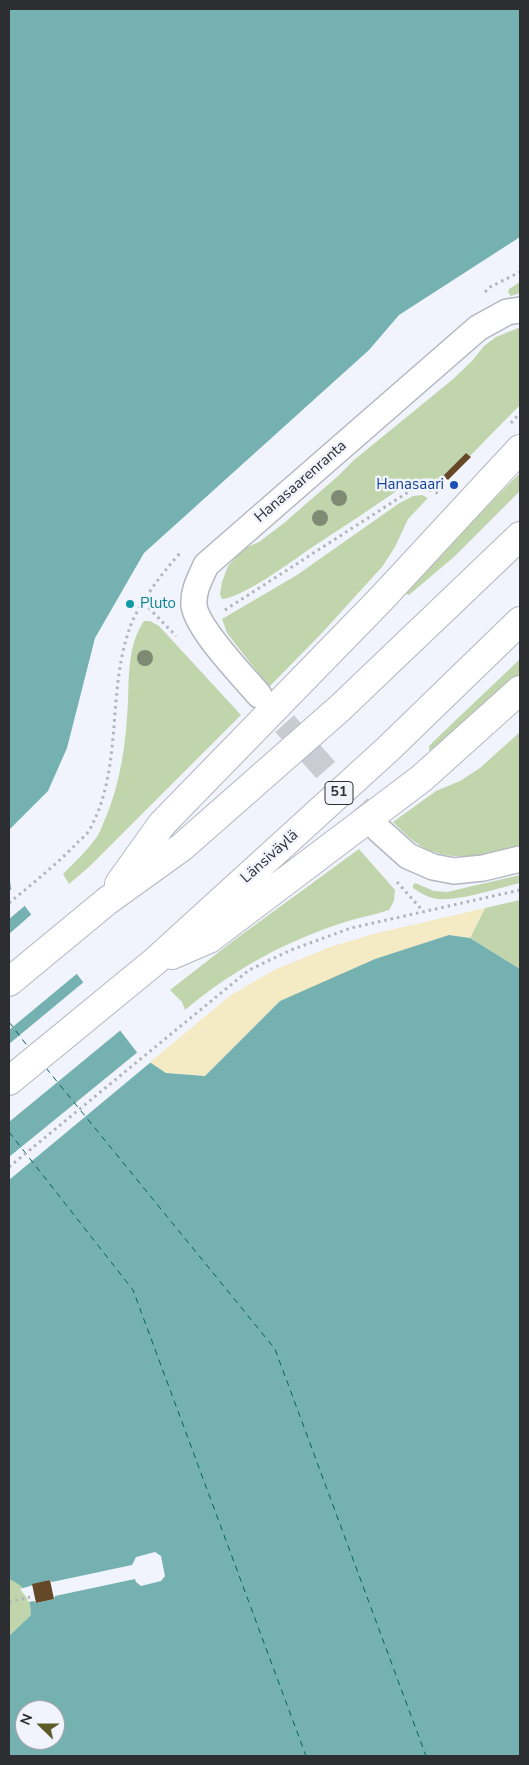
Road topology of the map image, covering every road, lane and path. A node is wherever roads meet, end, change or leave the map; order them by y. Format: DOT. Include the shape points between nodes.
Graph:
graph roads {
  1 [pos="520,272"];
  2 [pos="490,287"];
  3 [pos="520,310"];
  4 [pos="520,413"];
  5 [pos="514,438"];
  6 [pos="447,487"];
  7 [pos="520,536"];
  8 [pos="520,621"];
  9 [pos="203,628"];
  10 [pos="520,690"];
  11 [pos="259,695"];
  12 [pos="379,830"];
  13 [pos="520,859"];
  14 [pos="40,877"];
  15 [pos="520,890"];
  16 [pos="107,901"];
  17 [pos="9,903"];
  18 [pos="154,962"];
  19 [pos="9,982"];
  20 [pos="9,1081"];
  21 [pos="9,1167"];
  22 [pos="30,1597"];
  23 [pos="9,1602"];
  1 -- 2 [label="path"];
  3 -- 9 [label="street, Hanasaarenranta" via="507,312 478,328 206,565 195,588 194,607"];
  4 -- 5 [label="path"];
  5 -- 16 [label="highway" via="382,598 162,824"];
  6 -- 9 [label="path" via="440,494 425,488 413,489 225,610"];
  7 -- 16 [label="highway" via="340,708 182,847"];
  8 -- 18 [label="highway, Länsiväylä / 51" via="388,749"];
  9 -- 11 [label="street, Hanasaarenranta"];
  10 -- 18 [label="highway" via="422,778 209,939"];
  12 -- 13 [label="street" via="408,856 454,871"];
  14 -- 17 [label="path"];
  15 -- 21 [label="path" via="351,928 248,970"];
  16 -- 19 [label="highway"];
  18 -- 20 [label="highway, Länsiväylä / 51"];
  22 -- 23 [label="path"];
}
